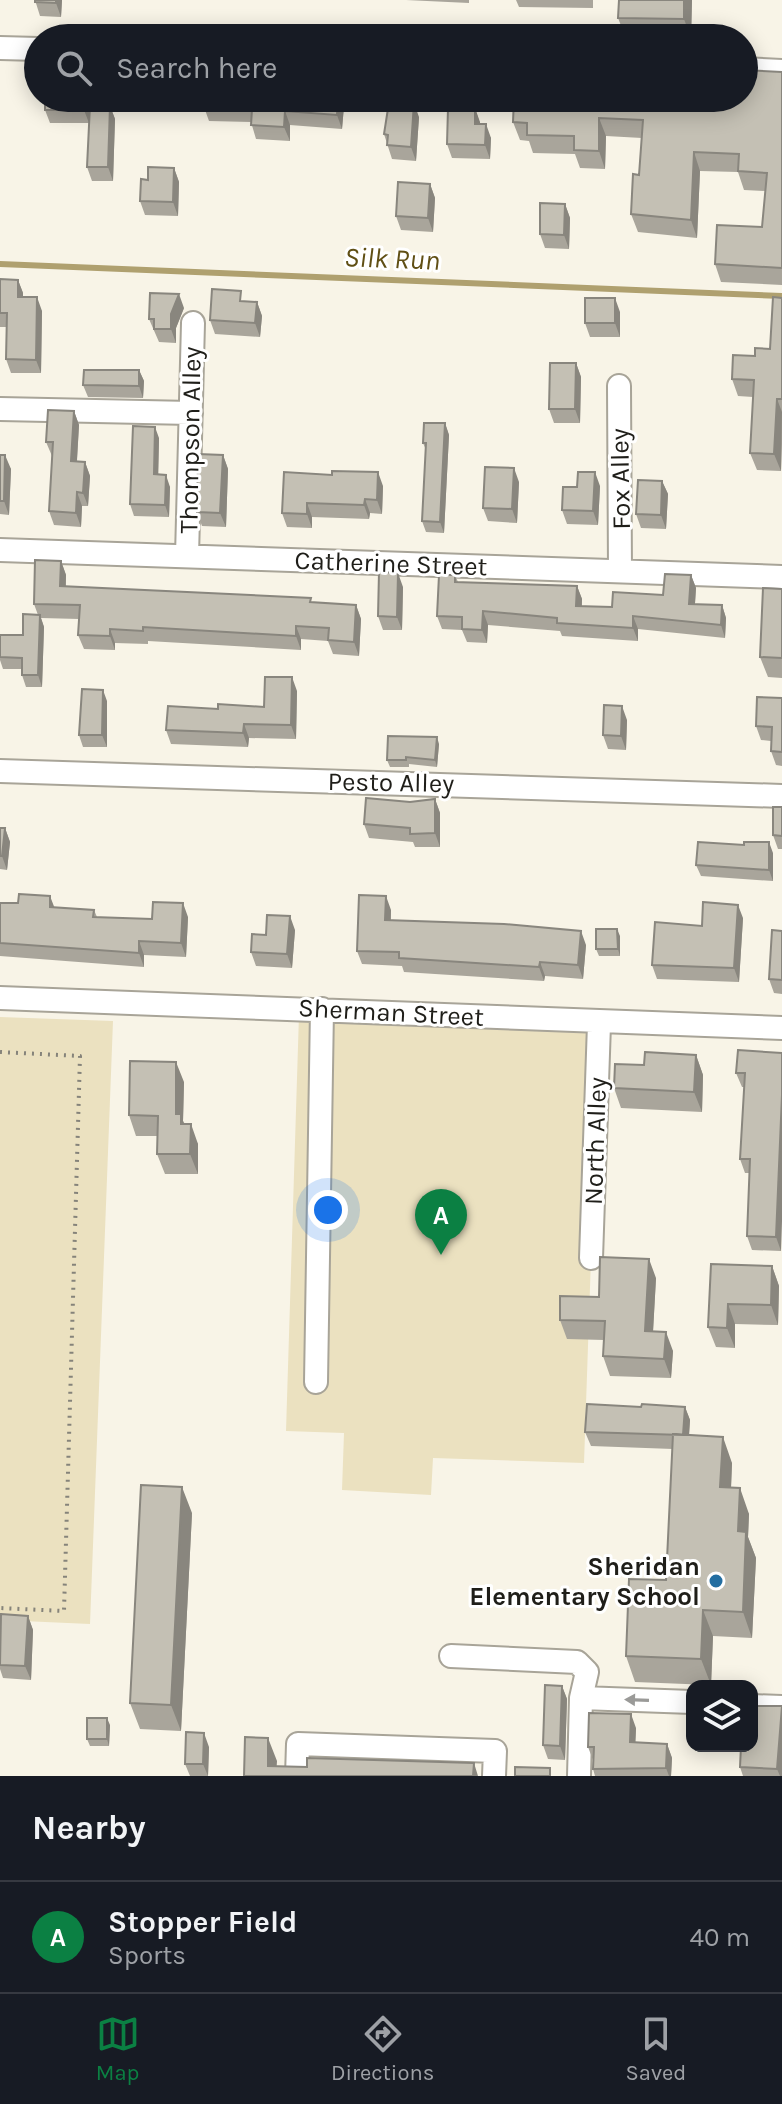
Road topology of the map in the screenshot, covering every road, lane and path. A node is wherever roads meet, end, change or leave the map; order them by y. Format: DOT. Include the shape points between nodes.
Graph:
graph roads {
  1 [pos="0,48"];
  2 [pos="24,49"];
  3 [pos="758,70"];
  4 [pos="782,71"];
  5 [pos="193,323"];
  6 [pos="619,386"];
  7 [pos="0,409"];
  8 [pos="191,413"];
  9 [pos="0,550"];
  10 [pos="187,556"];
  11 [pos="620,571"];
  12 [pos="782,577"];
  13 [pos="0,771"];
  14 [pos="782,796"];
  15 [pos="0,998"];
  16 [pos="322,1009"];
  17 [pos="599,1024"];
  18 [pos="782,1028"];
  19 [pos="0,1052"];
  20 [pos="591,1258"];
  21 [pos="316,1382"];
  22 [pos="0,1608"];
  23 [pos="451,1656"];
  24 [pos="581,1698"];
  25 [pos="686,1702"];
  26 [pos="758,1706"];
  27 [pos="782,1707"];
  28 [pos="297,1776"];
  29 [pos="494,1776"];
  30 [pos="579,1776"];
  1 -- 2 [label="street"];
  3 -- 4 [label="street"];
  5 -- 8 [label="street, Thompson Alley"];
  6 -- 11 [label="street, Fox Alley"];
  7 -- 8 [label="street"];
  8 -- 10 [label="street, Thompson Alley"];
  9 -- 10 [label="street, Catherine Street"];
  10 -- 11 [label="street, Catherine Street"];
  11 -- 12 [label="street, Catherine Street"];
  13 -- 14 [label="street, Pesto Alley"];
  15 -- 16 [label="street, Sherman Street"];
  16 -- 17 [label="street, Sherman Street"];
  16 -- 21 [label="street"];
  17 -- 18 [label="street, Sherman Street"];
  17 -- 20 [label="street, North Alley"];
  19 -- 22 [label="path" via="80,1056 64,1611"];
  23 -- 24 [label="street" via="577,1662 587,1672"];
  25 -- 24 [label="street, one-way"];
  24 -- 30 [label="street"];
  26 -- 27 [label="street"];
  28 -- 29 [label="street" via="298,1744 495,1751"];
}
